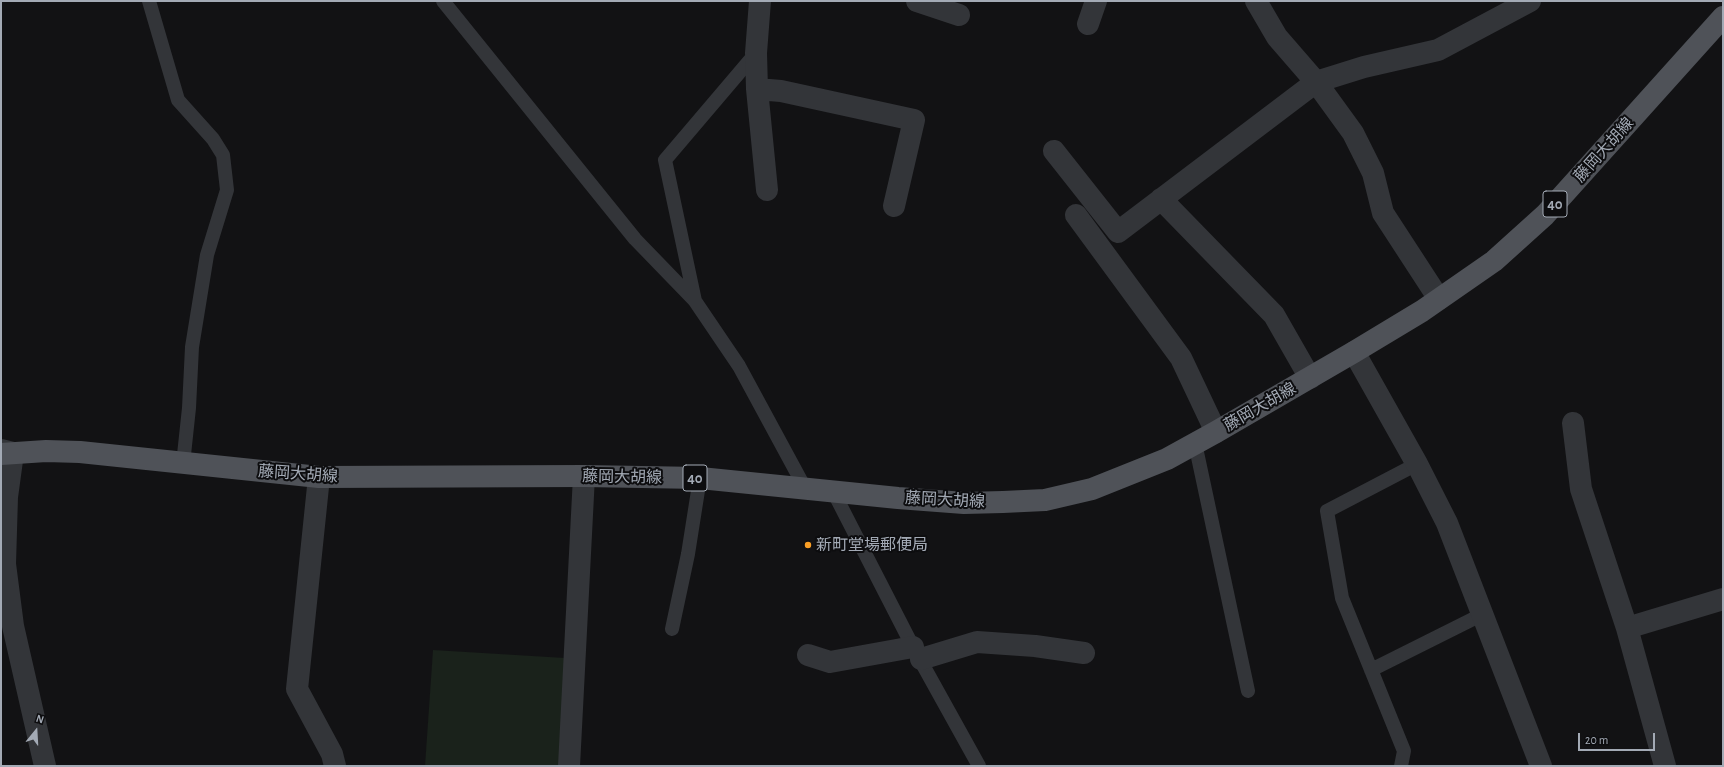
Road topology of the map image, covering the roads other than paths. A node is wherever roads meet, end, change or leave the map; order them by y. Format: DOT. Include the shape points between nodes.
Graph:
graph roads {
  1 [pos="149,1"];
  2 [pos="443,1"];
  3 [pos="760,1"];
  4 [pos="917,1"];
  5 [pos="1096,1"];
  6 [pos="1256,1"];
  7 [pos="1530,1"];
  8 [pos="959,15"];
  9 [pos="1723,17"];
  10 [pos="1088,24"];
  11 [pos="756,52"];
  12 [pos="1316,82"];
  13 [pos="757,89"];
  14 [pos="1054,151"];
  15 [pos="767,190"];
  16 [pos="1161,199"];
  17 [pos="894,206"];
  18 [pos="1076,215"];
  19 [pos="1439,299"];
  20 [pos="695,301"];
  21 [pos="1354,352"];
  22 [pos="1310,378"];
  23 [pos="1573,423"];
  24 [pos="1216,432"];
  25 [pos="1195,443"];
  26 [pos="5,452"];
  27 [pos="183,464"];
  28 [pos="1417,464"];
  29 [pos="584,476"];
  30 [pos="318,477"];
  31 [pos="700,478"];
  32 [pos="805,488"];
  33 [pos="833,491"];
  34 [pos="1723,599"];
  35 [pos="1481,615"];
  36 [pos="1627,628"];
  37 [pos="672,629"];
  38 [pos="8,638"];
  39 [pos="917,653"];
  40 [pos="1084,653"];
  41 [pos="808,655"];
  42 [pos="1371,670"];
  43 [pos="1248,691"];
  44 [pos="46,766"];
  45 [pos="335,766"];
  46 [pos="568,766"];
  47 [pos="979,766"];
  48 [pos="1401,766"];
  49 [pos="1541,766"];
  50 [pos="1665,766"];
  1 -- 27 [label="lane" via="178,100 213,139 223,155 227,190 206,255 192,347"];
  2 -- 20 [label="lane" via="635,239"];
  3 -- 11 [label="street"];
  4 -- 8 [label="street"];
  5 -- 10 [label="street"];
  6 -- 12 [label="street" via="1277,36"];
  7 -- 12 [label="street" via="1438,50 1364,67"];
  9 -- 19 [label="main road, 藤岡大胡線 / 40" via="1546,215 1494,261"];
  11 -- 13 [label="street"];
  11 -- 20 [label="lane" via="665,160"];
  12 -- 16 [label="street"];
  12 -- 19 [label="street" via="1353,133 1373,173 1383,213"];
  13 -- 15 [label="street"];
  13 -- 17 [label="street" via="781,91 914,120"];
  14 -- 16 [label="street" via="1118,232"];
  16 -- 22 [label="street" via="1274,315"];
  18 -- 24 [label="street" via="1181,358"];
  19 -- 21 [label="main road, 藤岡大胡線 / 40"];
  20 -- 32 [label="lane" via="739,366"];
  21 -- 22 [label="main road, 藤岡大胡線 / 40"];
  21 -- 28 [label="street"];
  22 -- 24 [label="main road, 藤岡大胡線 / 40"];
  23 -- 36 [label="street" via="1581,489"];
  24 -- 25 [label="main road, 藤岡大胡線 / 40"];
  25 -- 33 [label="main road, 藤岡大胡線 / 40" via="1167,459 1092,489 1045,500 964,503"];
  25 -- 43 [label="lane"];
  26 -- 27 [label="main road, 藤岡大胡線 / 40" via="80,452"];
  26 -- 38 [label="street"];
  27 -- 30 [label="main road, 藤岡大胡線 / 40"];
  28 -- 35 [label="street" via="1447,523"];
  28 -- 42 [label="lane" via="1327,511 1342,598"];
  29 -- 30 [label="main road, 藤岡大胡線 / 40"];
  29 -- 31 [label="main road, 藤岡大胡線 / 40"];
  29 -- 46 [label="street"];
  30 -- 45 [label="street" via="297,689 332,754"];
  31 -- 32 [label="main road, 藤岡大胡線 / 40"];
  31 -- 37 [label="lane" via="688,554"];
  32 -- 33 [label="main road, 藤岡大胡線 / 40"];
  33 -- 39 [label="lane"];
  34 -- 36 [label="street"];
  35 -- 42 [label="lane"];
  35 -- 49 [label="street"];
  36 -- 50 [label="street"];
  38 -- 44 [label="street"];
  39 -- 40 [label="street" via="977,642"];
  39 -- 41 [label="street" via="830,662"];
  39 -- 47 [label="lane"];
  42 -- 48 [label="lane" via="1404,752"];
}
